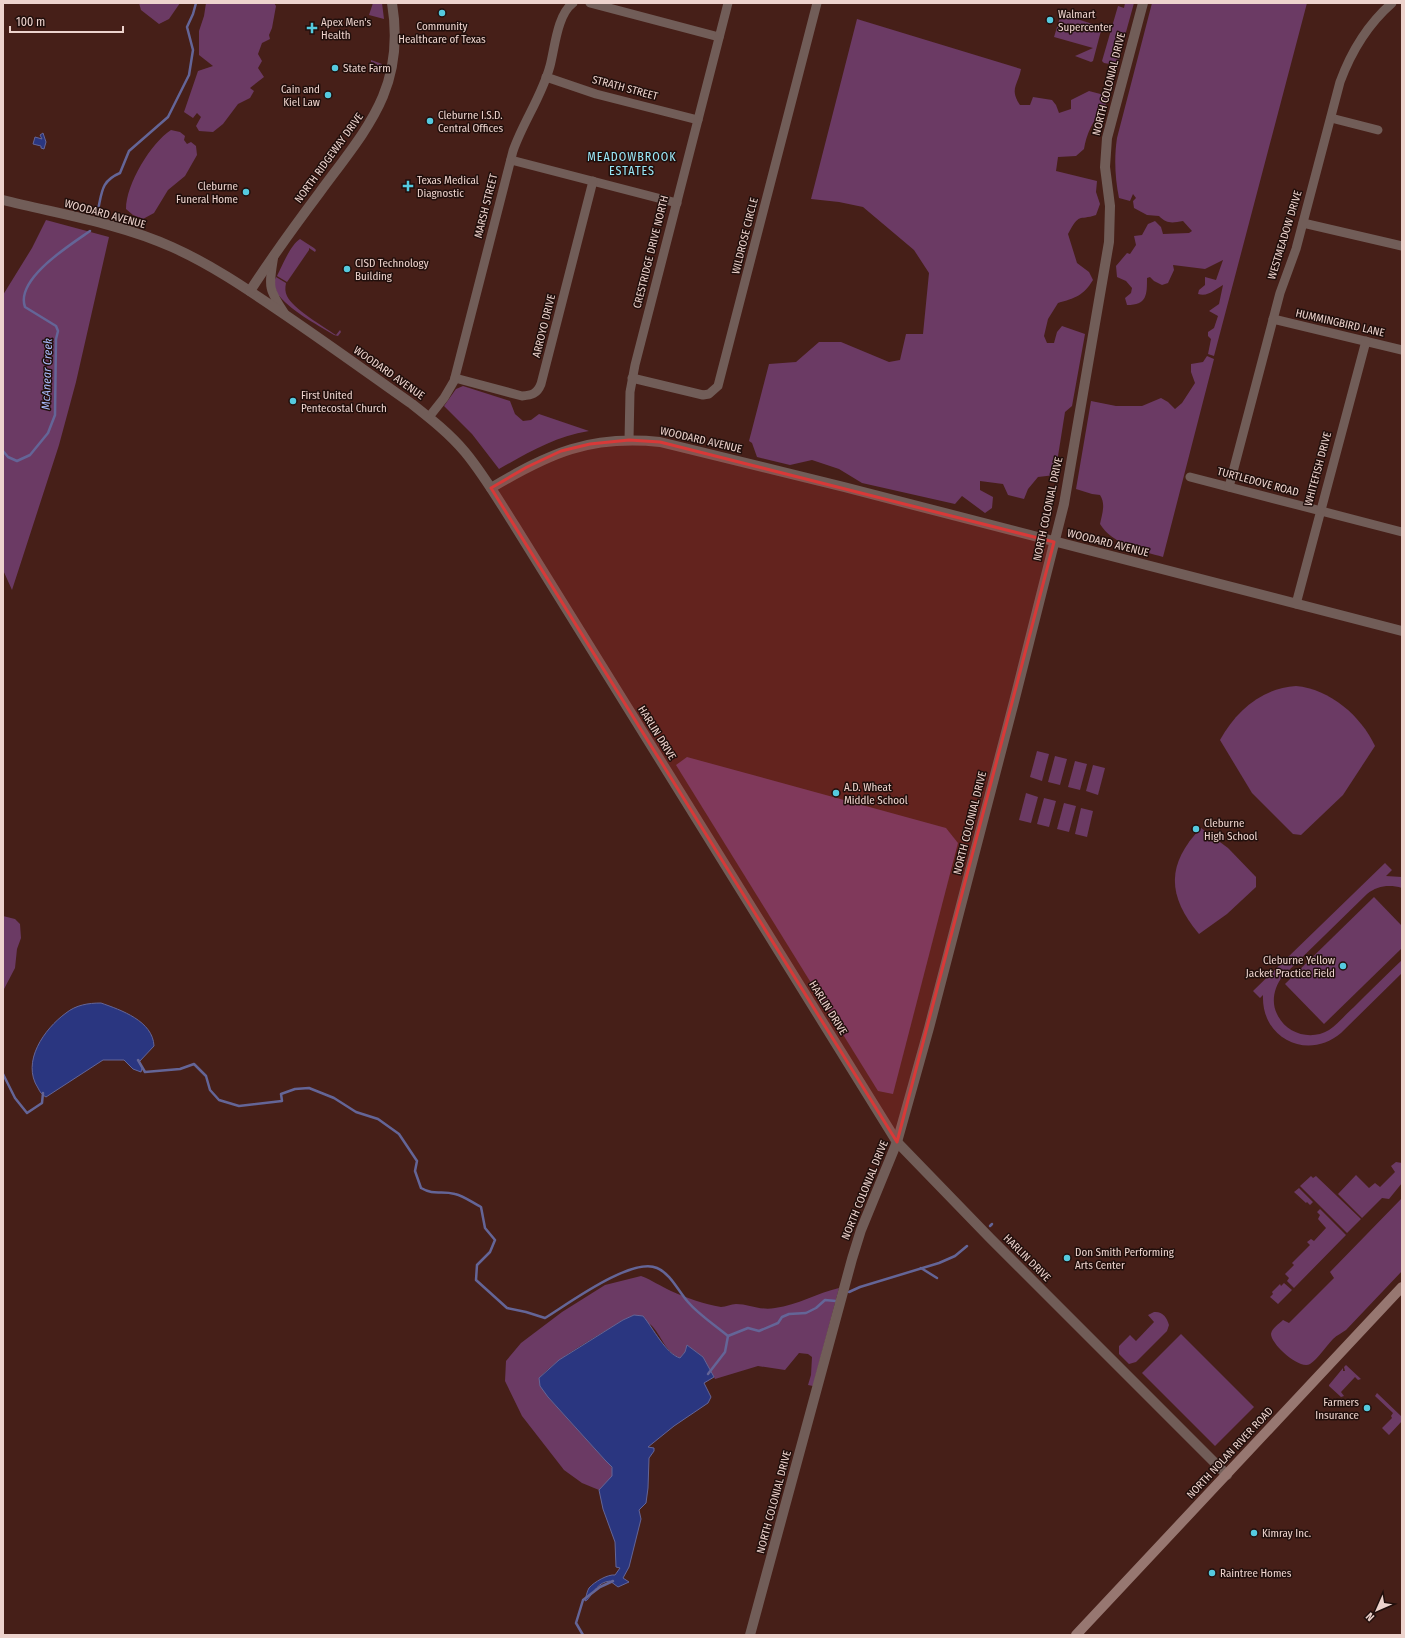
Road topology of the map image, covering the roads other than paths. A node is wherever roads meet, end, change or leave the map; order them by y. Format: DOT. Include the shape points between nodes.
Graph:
graph roads {
  1 [pos="392,3"];
  2 [pos="573,3"];
  3 [pos="590,3"];
  4 [pos="728,3"];
  5 [pos="817,3"];
  6 [pos="1143,3"];
  7 [pos="1392,3"];
  8 [pos="719,37"];
  9 [pos="546,77"];
  10 [pos="1330,118"];
  11 [pos="698,120"];
  12 [pos="1378,130"];
  13 [pos="510,160"];
  14 [pos="593,181"];
  15 [pos="3,200"];
  16 [pos="676,203"];
  17 [pos="1302,223"];
  18 [pos="1402,246"];
  19 [pos="274,255"];
  20 [pos="250,291"];
  21 [pos="286,315"];
  22 [pos="1273,319"];
  23 [pos="1366,341"];
  24 [pos="1402,350"];
  25 [pos="455,378"];
  26 [pos="632,378"];
  27 [pos="429,417"];
  28 [pos="629,440"];
  29 [pos="1190,477"];
  30 [pos="1229,487"];
  31 [pos="491,488"];
  32 [pos="1320,511"];
  33 [pos="1402,532"];
  34 [pos="1054,542"];
  35 [pos="1296,604"];
  36 [pos="1402,631"];
  37 [pos="897,1142"];
  38 [pos="1402,1287"];
  39 [pos="1226,1475"];
  40 [pos="750,1635"];
  41 [pos="1076,1635"];
  1 -- 19 [label="street, NORTH RIDGEWAY DRIVE" via="394,57 390,78 380,105 362,136"];
  2 -- 9 [label="street, MARSH STREET" via="564,13"];
  3 -- 8 [label="street"];
  4 -- 8 [label="street, CRESTRIDGE DRIVE NORTH"];
  5 -- 26 [label="street, WILDROSE CIRCLE" via="718,386 709,394 703,395"];
  6 -- 34 [label="street, NORTH COLONIAL DRIVE" via="1107,138 1105,167 1110,206 1109,242 1070,472"];
  7 -- 10 [label="street, WESTMEADOW DRIVE" via="1374,21 1353,53 1340,82"];
  8 -- 11 [label="street, CRESTRIDGE DRIVE NORTH"];
  9 -- 11 [label="street, STRATH STREET" via="596,94"];
  9 -- 13 [label="street, MARSH STREET"];
  10 -- 12 [label="street"];
  10 -- 17 [label="street, WESTMEADOW DRIVE"];
  11 -- 16 [label="street, CRESTRIDGE DRIVE NORTH"];
  13 -- 14 [label="street"];
  13 -- 25 [label="street, MARSH STREET"];
  14 -- 16 [label="street"];
  14 -- 25 [label="street, ARROYO DRIVE" via="542,384 538,391 532,395 522,396"];
  15 -- 20 [label="street, WOODARD AVENUE" via="144,236 198,259"];
  16 -- 26 [label="street, CRESTRIDGE DRIVE NORTH"];
  17 -- 18 [label="street"];
  17 -- 22 [label="street, WESTMEADOW DRIVE"];
  19 -- 20 [label="street, NORTH RIDGEWAY DRIVE"];
  19 -- 21 [label="street" via="271,290"];
  20 -- 21 [label="street, WOODARD AVENUE"];
  21 -- 27 [label="street, WOODARD AVENUE"];
  22 -- 23 [label="street, HUMMINGBIRD LANE"];
  22 -- 30 [label="street, WESTMEADOW DRIVE"];
  23 -- 24 [label="street, HUMMINGBIRD LANE"];
  23 -- 32 [label="street, WHITEFISH DRIVE"];
  25 -- 27 [label="street, MARSH STREET"];
  26 -- 28 [label="street, CRESTRIDGE DRIVE NORTH"];
  27 -- 31 [label="street, WOODARD AVENUE" via="464,451"];
  28 -- 31 [label="street, WOODARD AVENUE" via="590,444 561,452 527,467"];
  28 -- 34 [label="street, WOODARD AVENUE" via="671,444"];
  29 -- 30 [label="street, TURTLEDOVE ROAD"];
  30 -- 32 [label="street, TURTLEDOVE ROAD"];
  31 -- 37 [label="street, HARLIN DRIVE"];
  32 -- 33 [label="street, TURTLEDOVE ROAD"];
  32 -- 35 [label="street, WHITEFISH DRIVE"];
  34 -- 35 [label="street, WOODARD AVENUE"];
  34 -- 37 [label="street, NORTH COLONIAL DRIVE" via="955,929"];
  35 -- 36 [label="street, WOODARD AVENUE"];
  37 -- 39 [label="street, HARLIN DRIVE"];
  37 -- 40 [label="street, NORTH COLONIAL DRIVE" via="852,1260"];
  38 -- 39 [label="main road, NORTH NOLAN RIVER ROAD"];
  39 -- 41 [label="main road, NORTH NOLAN RIVER ROAD"];
}
